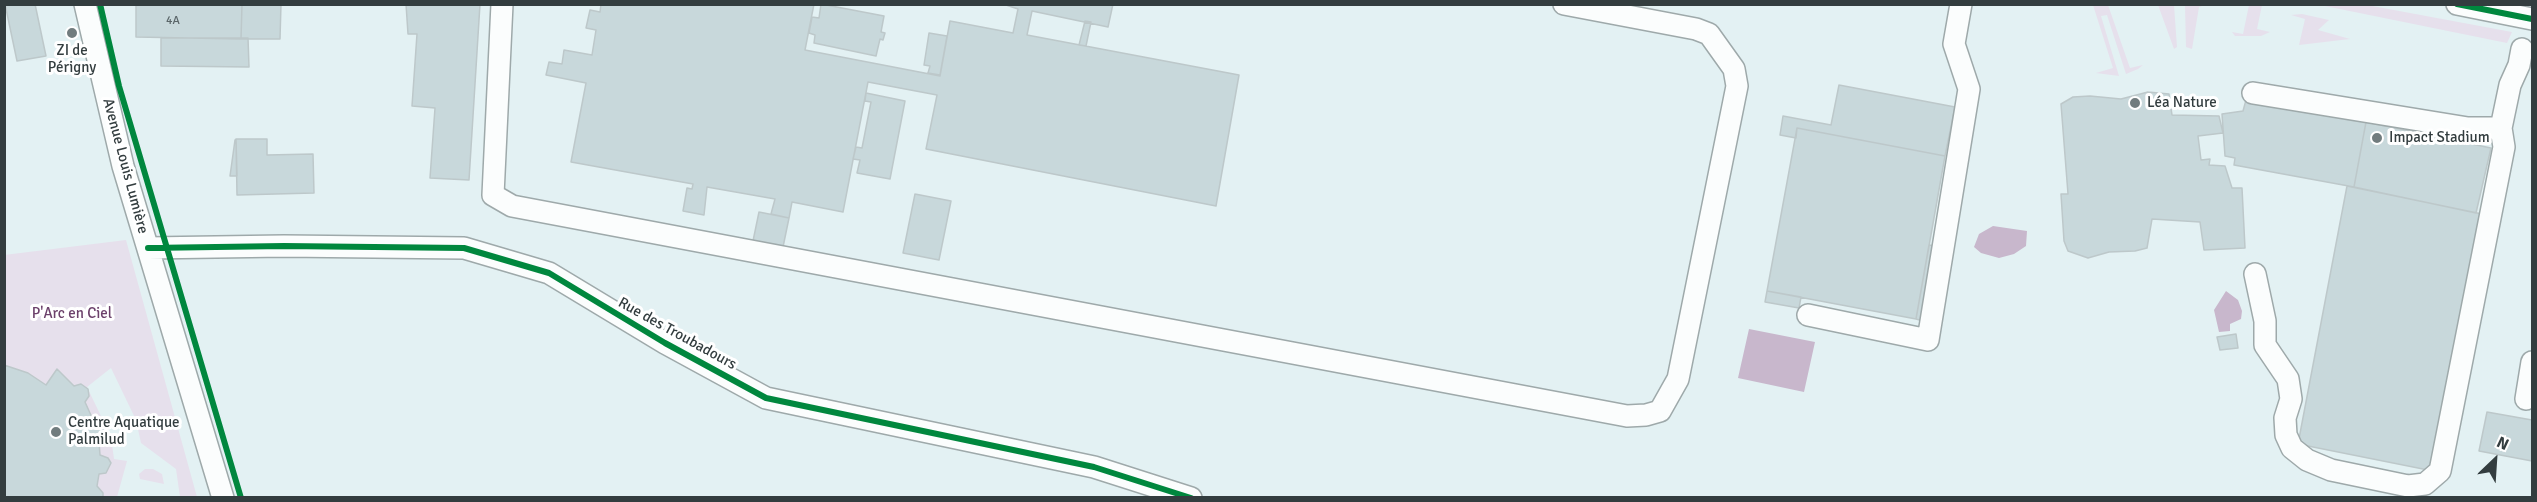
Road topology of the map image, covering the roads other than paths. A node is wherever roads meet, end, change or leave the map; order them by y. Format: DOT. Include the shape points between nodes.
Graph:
graph roads {
  1 [pos="85,4"];
  2 [pos="502,4"];
  3 [pos="1564,4"];
  4 [pos="1961,4"];
  5 [pos="2457,4"];
  6 [pos="2532,19"];
  7 [pos="2522,49"];
  8 [pos="2253,93"];
  9 [pos="2500,128"];
  10 [pos="148,248"];
  11 [pos="2255,274"];
  12 [pos="1808,315"];
  13 [pos="2532,362"];
  14 [pos="2526,399"];
  15 [pos="223,498"];
  16 [pos="1191,498"];
  1 -- 10 [label="street, Avenue Louis Lumière" via="123,166"];
  2 -- 3 [label="street" via="493,195 512,206 1627,416 1646,415 1660,411 1678,379 1737,86 1734,69 1709,34 1696,29"];
  4 -- 12 [label="street" via="1954,44 1969,89 1928,340"];
  5 -- 6 [label="street"];
  7 -- 9 [label="street"];
  8 -- 9 [label="street" via="2468,128"];
  9 -- 11 [label="street" via="2504,147 2440,471 2425,484 2408,486 2331,470 2307,460 2292,448 2285,418 2291,399 2288,379 2265,345 2265,321"];
  10 -- 15 [label="street, Avenue Louis Lumière"];
  10 -- 16 [label="street, Rue des Troubadours" via="464,248 549,273 665,344 766,398 1094,468"];
  13 -- 14 [label="street"];
}
